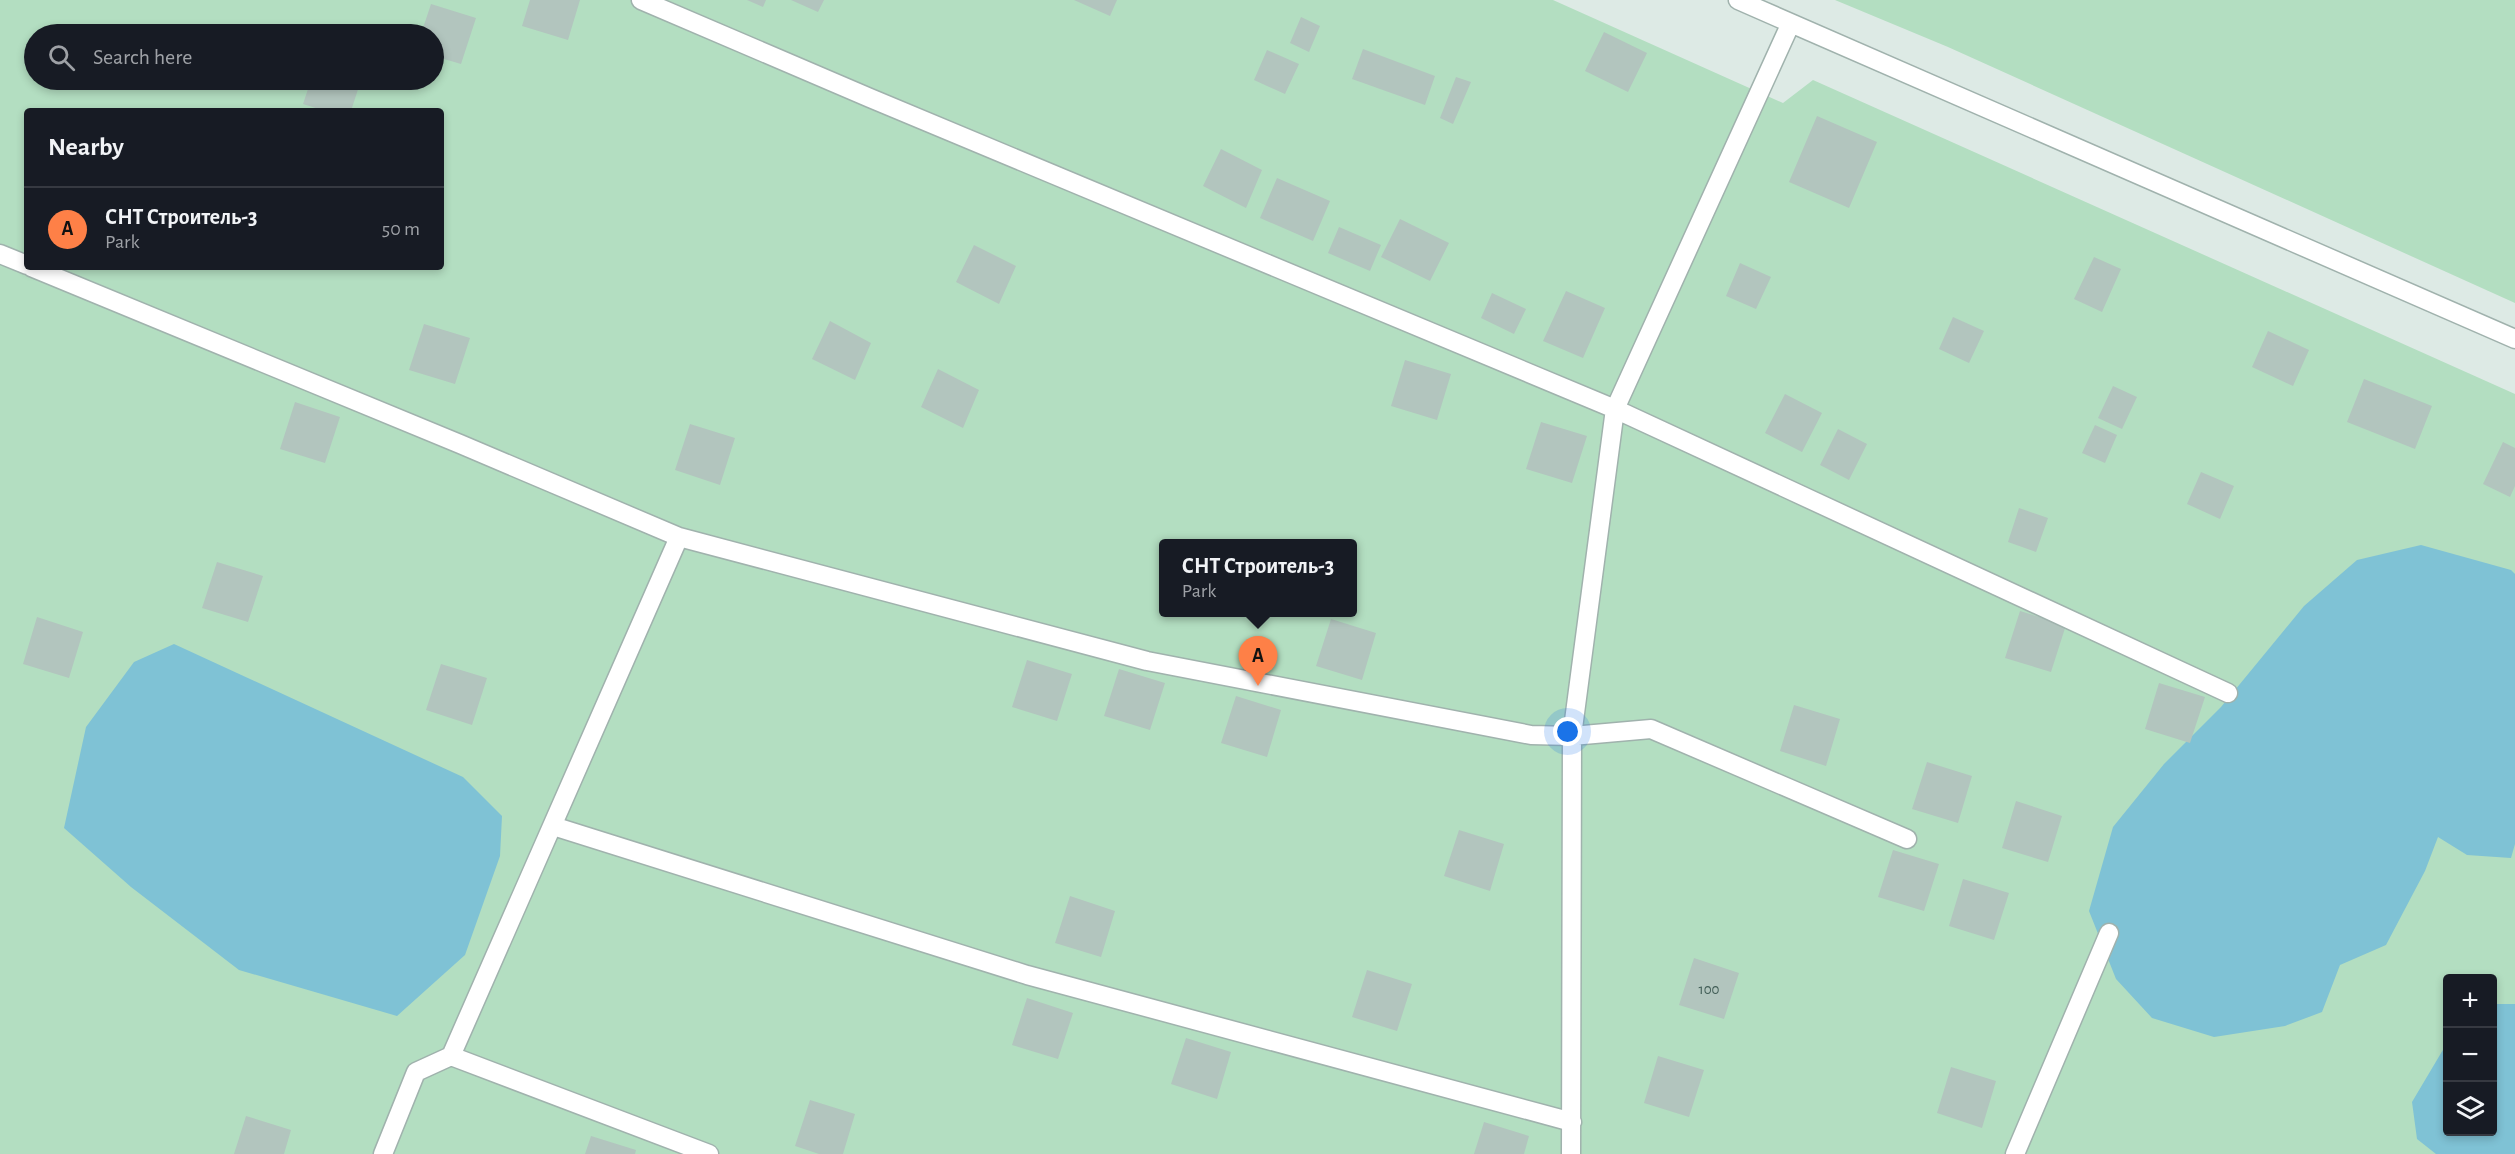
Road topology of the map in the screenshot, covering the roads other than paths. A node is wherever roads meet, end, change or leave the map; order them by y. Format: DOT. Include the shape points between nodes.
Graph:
graph roads {
  1 [pos="641,0"];
  2 [pos="1738,0"];
  3 [pos="1790,25"];
  4 [pos="0,254"];
  5 [pos="24,264"];
  6 [pos="39,270"];
  7 [pos="2515,339"];
  8 [pos="1615,409"];
  9 [pos="679,537"];
  10 [pos="2228,693"];
  11 [pos="1572,736"];
  12 [pos="553,826"];
  13 [pos="1907,839"];
  14 [pos="2109,933"];
  15 [pos="451,1056"];
  16 [pos="1572,1122"];
  17 [pos="383,1154"];
  18 [pos="709,1154"];
  19 [pos="1570,1154"];
  20 [pos="2015,1154"];
  1 -- 8 [label="street"];
  2 -- 3 [label="street"];
  3 -- 7 [label="street"];
  3 -- 8 [label="street"];
  4 -- 5 [label="street"];
  6 -- 9 [label="street"];
  8 -- 10 [label="street"];
  8 -- 11 [label="street"];
  9 -- 11 [label="street" via="1147,661 1531,735"];
  9 -- 12 [label="street"];
  11 -- 13 [label="street" via="1651,729"];
  11 -- 16 [label="street"];
  12 -- 15 [label="street"];
  12 -- 16 [label="street" via="1027,975"];
  14 -- 20 [label="street"];
  15 -- 17 [label="street" via="416,1072"];
  15 -- 18 [label="street"];
  16 -- 19 [label="street"];
}
